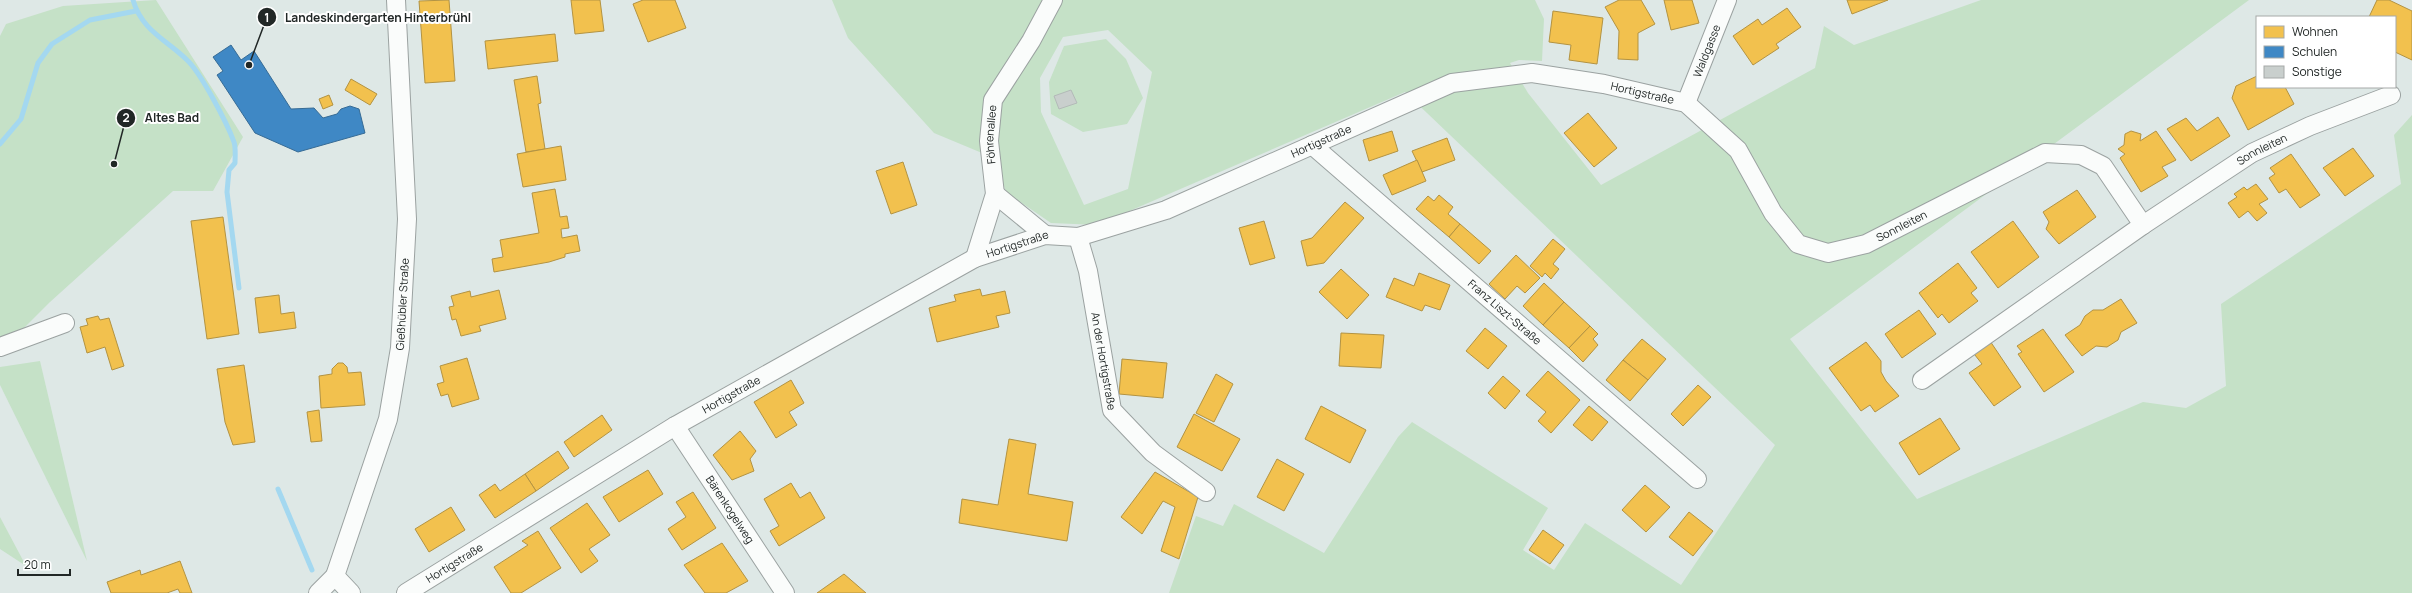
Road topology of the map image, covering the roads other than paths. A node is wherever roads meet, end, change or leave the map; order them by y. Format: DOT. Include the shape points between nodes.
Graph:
graph roads {
  1 [pos="396,0"];
  2 [pos="1053,0"];
  3 [pos="1727,0"];
  4 [pos="2391,95"];
  5 [pos="1686,103"];
  6 [pos="1312,145"];
  7 [pos="995,194"];
  8 [pos="2143,225"];
  9 [pos="1045,235"];
  10 [pos="1078,237"];
  11 [pos="975,258"];
  12 [pos="65,323"];
  13 [pos="0,347"];
  14 [pos="1922,380"];
  15 [pos="675,426"];
  16 [pos="1697,479"];
  17 [pos="1206,492"];
  18 [pos="335,576"];
  19 [pos="318,593"];
  20 [pos="352,593"];
  21 [pos="406,593"];
  22 [pos="785,593"];
  1 -- 18 [label="street, Gießhübler Straße" via="407,219 400,348 388,419"];
  2 -- 7 [label="street, Föhrenallee" via="1031,41 993,100 989,141"];
  3 -- 5 [label="street, Waldgasse"];
  4 -- 8 [label="street, Sonnleiten" via="2310,126 2252,153"];
  5 -- 6 [label="street, Hortigstraße" via="1604,84 1525,74 1452,83"];
  5 -- 8 [label="street, Sonnleiten" via="1738,150 1773,213 1798,244 1828,253 1866,244 2045,154 2081,155 2103,166"];
  6 -- 10 [label="street, Hortigstraße" via="1166,210"];
  6 -- 16 [label="street, Franz Liszt-Straße"];
  7 -- 9 [label="street"];
  7 -- 11 [label="street, Föhrenallee"];
  8 -- 14 [label="street, Sonnleiten"];
  9 -- 10 [label="street, Hortigstraße"];
  9 -- 11 [label="street, Hortigstraße"];
  10 -- 17 [label="street, An der Hortigstraße" via="1088,271 1112,410 1153,453"];
  11 -- 15 [label="street, Hortigstraße"];
  12 -- 13 [label="street"];
  15 -- 21 [label="street, Hortigstraße"];
  15 -- 22 [label="street, Bärenkogelweg"];
  18 -- 19 [label="street"];
  18 -- 20 [label="street"];
}
